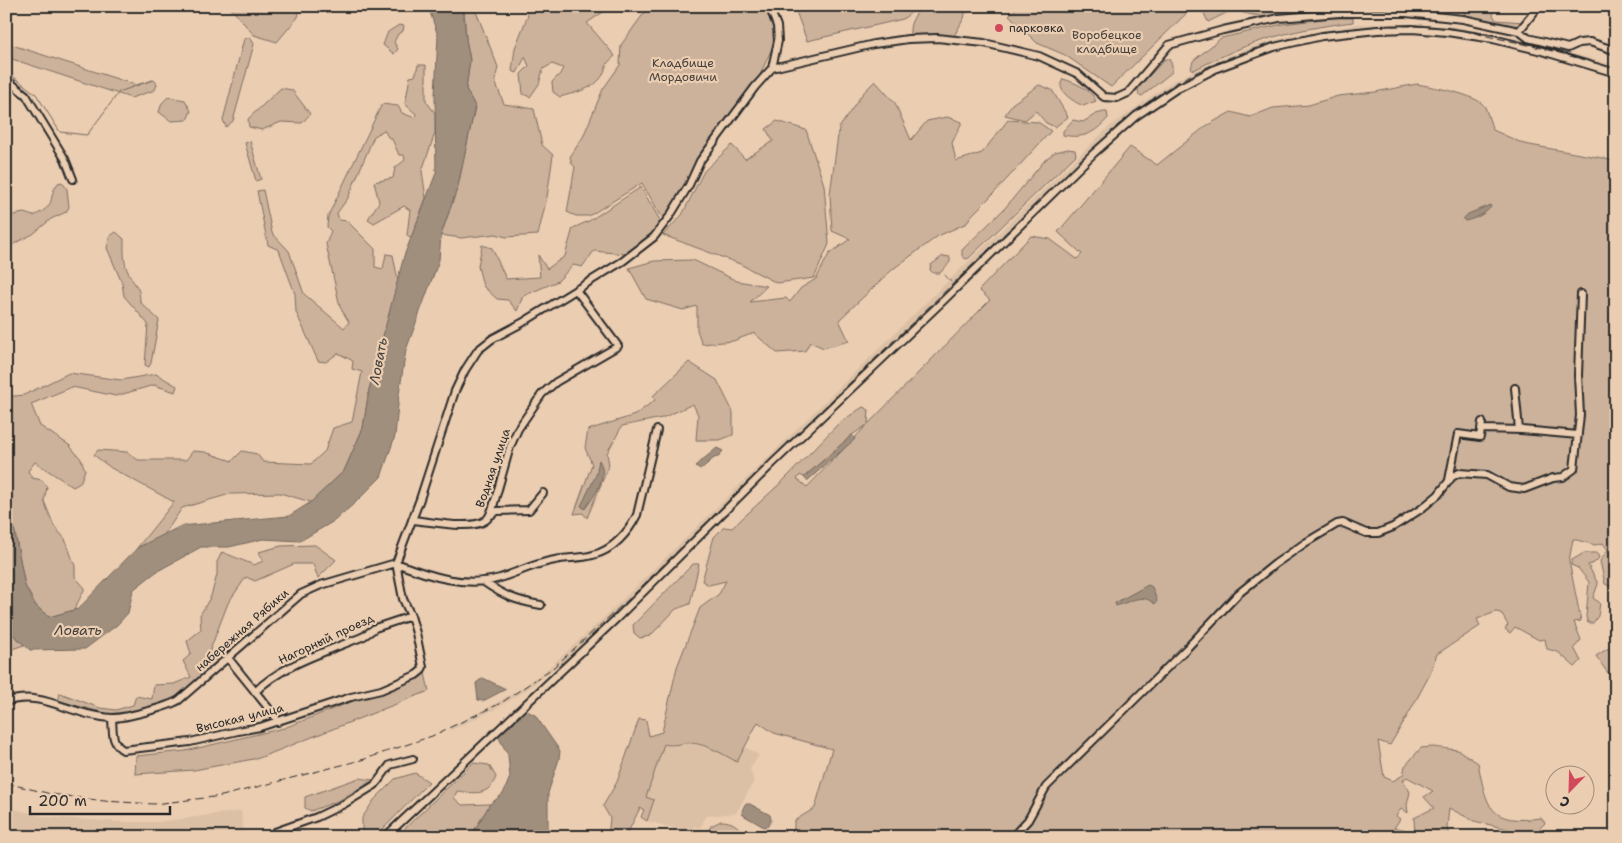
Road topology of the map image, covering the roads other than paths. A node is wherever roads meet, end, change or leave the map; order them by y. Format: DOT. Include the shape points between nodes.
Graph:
graph roads {
  1 [pos="767,6"];
  2 [pos="1539,6"];
  3 [pos="1519,31"];
  4 [pos="1616,51"];
  5 [pos="772,68"];
  6 [pos="1616,73"];
  7 [pos="6,79"];
  8 [pos="73,179"];
  9 [pos="576,290"];
  10 [pos="1582,294"];
  11 [pos="1516,388"];
  12 [pos="657,430"];
  13 [pos="1519,430"];
  14 [pos="1578,435"];
  15 [pos="1449,481"];
  16 [pos="543,493"];
  17 [pos="490,516"];
  18 [pos="412,520"];
  19 [pos="396,563"];
  20 [pos="484,582"];
  21 [pos="541,605"];
  22 [pos="411,616"];
  23 [pos="228,658"];
  24 [pos="255,692"];
  25 [pos="6,702"];
  26 [pos="112,718"];
  27 [pos="278,722"];
  28 [pos="413,758"];
  29 [pos="273,837"];
  30 [pos="292,837"];
  31 [pos="304,837"];
  32 [pos="385,837"];
  33 [pos="1012,837"];
  1 -- 5 [label="street" via="777,26 778,41"];
  2 -- 3 [label="street"];
  3 -- 4 [label="street" via="1528,38 1568,48 1579,42 1590,42"];
  3 -- 5 [label="street" via="1463,19 1406,13 1339,13 1279,18 1169,45 1128,93 1117,98 1104,97 1078,74 1039,56 984,43 938,38 874,44"];
  5 -- 9 [label="street" via="700,161 689,185 654,237 624,261"];
  6 -- 32 [label="street" via="1493,39 1412,29 1377,30 1322,36 1274,47 1217,68 1176,89 1136,116 1094,152 617,618"];
  7 -- 8 [label="street" via="26,95 66,158"];
  9 -- 17 [label="street, Водная улица" via="618,346 556,382 542,394 510,447"];
  9 -- 18 [label="street" via="478,350 455,391"];
  10 -- 14 [label="street"];
  11 -- 13 [label="street"];
  12 -- 20 [label="street" via="637,515 617,542 593,555 554,560"];
  13 -- 14 [label="street"];
  13 -- 15 [label="street" via="1482,426 1480,437 1458,434"];
  14 -- 15 [label="street" via="1574,469 1564,477 1524,490 1509,487 1487,475 1459,473"];
  15 -- 33 [label="street" via="1421,509 1378,533 1366,533 1343,523 1337,524 1290,554 1238,594 1046,787 1028,820"];
  16 -- 17 [label="street" via="529,510 497,511"];
  17 -- 18 [label="street, Водная улица" via="477,524 463,525"];
  18 -- 19 [label="street"];
  19 -- 20 [label="street" via="445,580"];
  19 -- 22 [label="street" via="403,599"];
  19 -- 23 [label="street, набережная Рябики" via="307,590"];
  20 -- 21 [label="street" via="519,602"];
  22 -- 24 [label="street, Нагорный проезд" via="375,628 364,636 287,669"];
  22 -- 27 [label="street, Высокая улица" via="423,667 416,675 381,690"];
  23 -- 24 [label="street"];
  23 -- 26 [label="street, набережная Рябики" via="173,704"];
  24 -- 27 [label="street"];
  25 -- 26 [label="street, набережная Рябики" via="28,698"];
  26 -- 27 [label="street, Высокая улица" via="113,740 122,750 190,742"];
  28 -- 29 [label="street" via="390,765 375,785 344,804 275,832"];
  30 -- 31 [label="street"];
}
